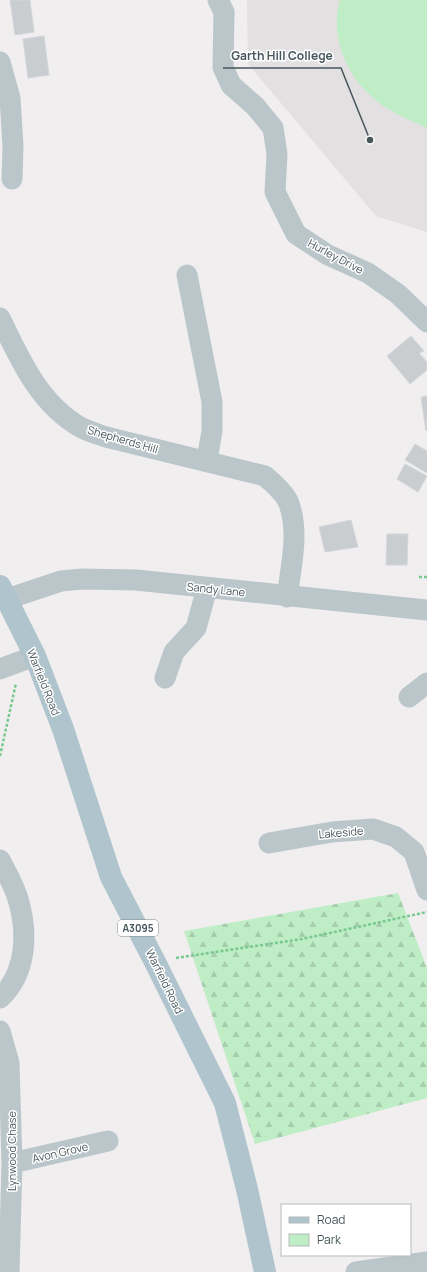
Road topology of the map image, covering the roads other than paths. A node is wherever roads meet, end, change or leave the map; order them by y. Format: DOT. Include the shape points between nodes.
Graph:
graph roads {
  1 [pos="218,0"];
  2 [pos="0,62"];
  3 [pos="12,179"];
  4 [pos="187,275"];
  5 [pos="0,318"];
  6 [pos="427,322"];
  7 [pos="207,460"];
  8 [pos="207,588"];
  9 [pos="4,593"];
  10 [pos="287,597"];
  11 [pos="427,610"];
  12 [pos="35,656"];
  13 [pos="9,674"];
  14 [pos="165,678"];
  15 [pos="427,683"];
  16 [pos="409,697"];
  17 [pos="269,843"];
  18 [pos="0,860"];
  19 [pos="427,890"];
  20 [pos="0,998"];
  21 [pos="0,1031"];
  22 [pos="108,1141"];
  23 [pos="12,1163"];
  24 [pos="427,1262"];
  25 [pos="9,1272"];
  26 [pos="265,1272"];
  27 [pos="356,1272"];
  1 -- 6 [label="street, Hurley Drive" via="224,12 223,67 231,84 255,106 273,128 277,154 275,192 296,234 328,255 368,273 398,294"];
  2 -- 3 [label="street" via="10,98"];
  4 -- 7 [label="street" via="212,402 212,431"];
  5 -- 7 [label="street, Shepherds Hill" via="33,382 68,418 83,428 106,437"];
  7 -- 10 [label="street, Shepherds Hill" via="265,476 287,500 294,539"];
  8 -- 9 [label="street, Sandy Lane" via="136,580 82,579"];
  8 -- 10 [label="street, Sandy Lane"];
  8 -- 14 [label="street" via="196,628 174,652"];
  9 -- 12 [label="main road, Warfield Road / A3095"];
  10 -- 11 [label="street, Sandy Lane"];
  12 -- 13 [label="street"];
  12 -- 26 [label="main road, Warfield Road / A3095" via="63,729 111,877 225,1103"];
  15 -- 16 [label="street"];
  17 -- 19 [label="street, Lakeside" via="332,832 373,829 396,837 414,852"];
  18 -- 20 [label="street" via="18,899 25,941 18,975"];
  21 -- 23 [label="street, Lynwood Chase" via="9,1063"];
  22 -- 23 [label="street, Avon Grove"];
  23 -- 25 [label="street, Lynwood Chase"];
  24 -- 27 [label="street"];
}
